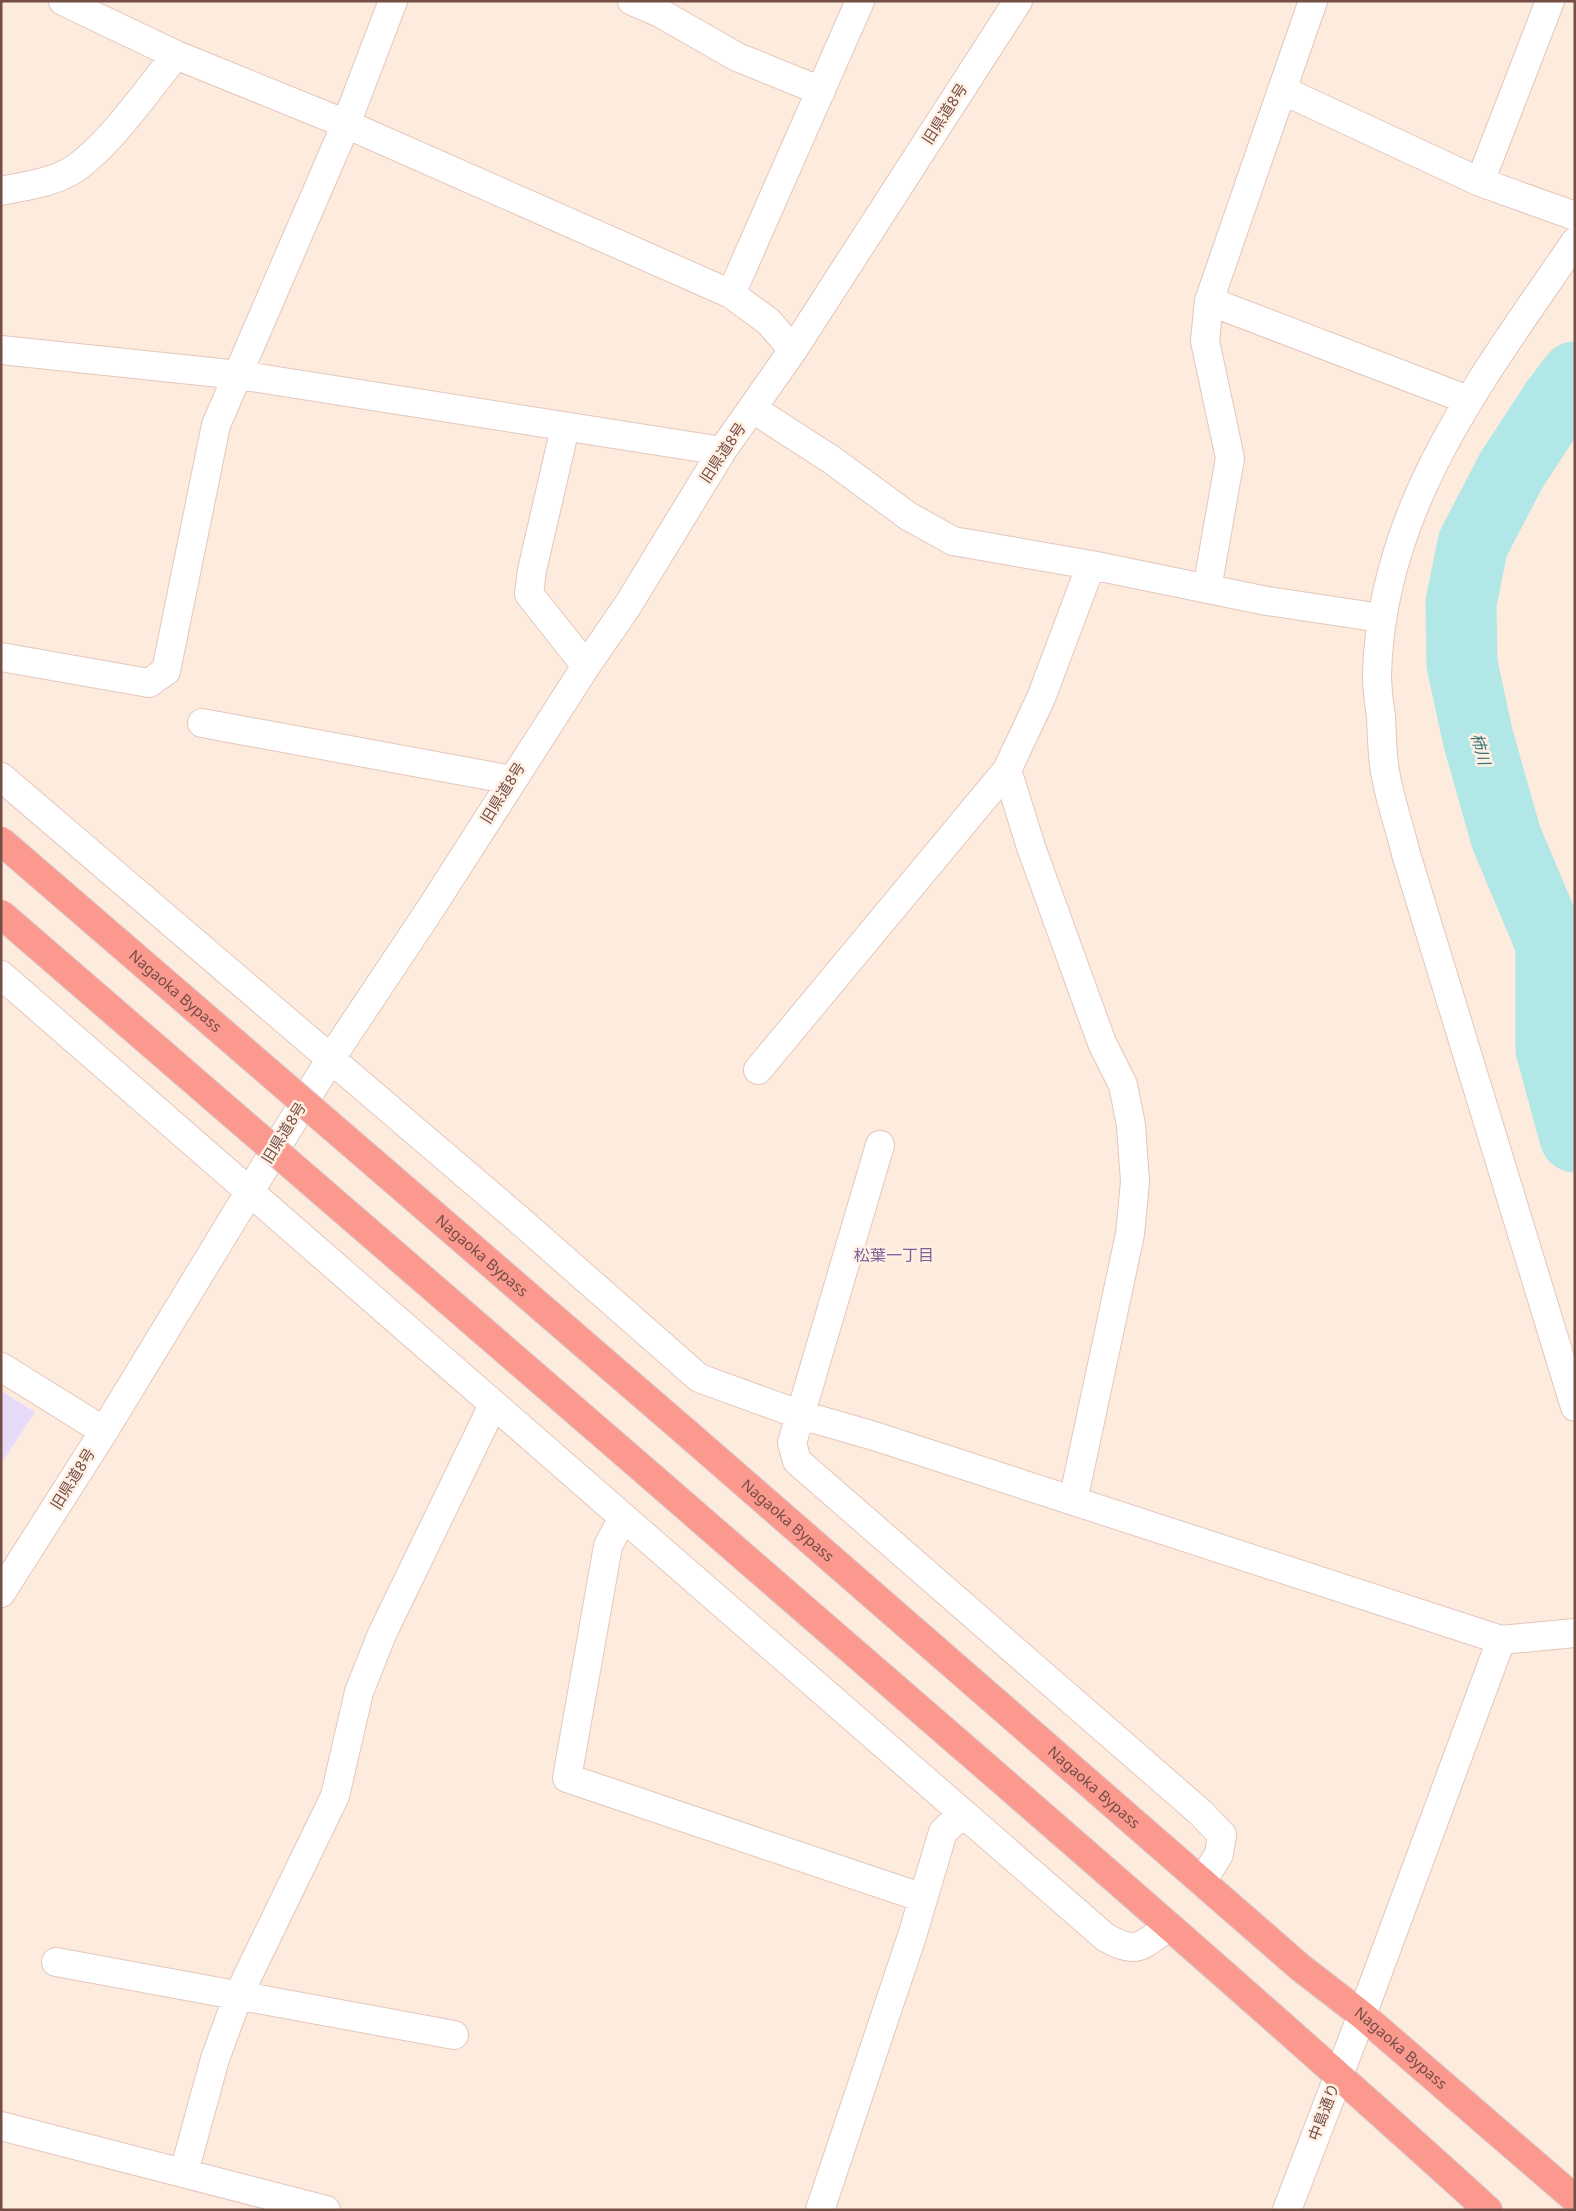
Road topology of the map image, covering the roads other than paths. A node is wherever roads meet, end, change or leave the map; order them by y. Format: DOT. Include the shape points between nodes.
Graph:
graph roads {
  1 [pos="63,1"];
  2 [pos="393,1"];
  3 [pos="632,1"];
  4 [pos="860,1"];
  5 [pos="1018,1"];
  6 [pos="1313,1"];
  7 [pos="1550,1"];
  8 [pos="176,55"];
  9 [pos="1282,90"];
  10 [pos="821,91"];
  11 [pos="346,124"];
  12 [pos="1480,182"];
  13 [pos="1,191"];
  14 [pos="1575,216"];
  15 [pos="1575,242"];
  16 [pos="731,294"];
  17 [pos="1209,301"];
  18 [pos="1,350"];
  19 [pos="793,350"];
  20 [pos="239,375"];
  21 [pos="1468,400"];
  22 [pos="753,409"];
  23 [pos="565,428"];
  24 [pos="722,451"];
  25 [pos="1091,565"];
  26 [pos="1207,589"];
  27 [pos="1381,618"];
  28 [pos="1,657"];
  29 [pos="586,666"];
  30 [pos="202,723"];
  31 [pos="1007,770"];
  32 [pos="1,777"];
  33 [pos="512,780"];
  34 [pos="1,841"];
  35 [pos="1,914"];
  36 [pos="1,975"];
  37 [pos="331,1058"];
  38 [pos="758,1070"];
  39 [pos="880,1145"];
  40 [pos="249,1190"];
  41 [pos="1,1366"];
  42 [pos="493,1405"];
  43 [pos="1575,1407"];
  44 [pos="801,1415"];
  45 [pos="104,1431"];
  46 [pos="1073,1501"];
  47 [pos="623,1517"];
  48 [pos="1,1593"];
  49 [pos="1575,1633"];
  50 [pos="1502,1640"];
  51 [pos="962,1814"];
  52 [pos="1202,1882"];
  53 [pos="923,1898"];
  54 [pos="1168,1926"];
  55 [pos="56,1962"];
  56 [pos="238,1996"];
  57 [pos="1362,2015"];
  58 [pos="454,2036"];
  59 [pos="1339,2074"];
  60 [pos="1,2126"];
  61 [pos="184,2172"];
  62 [pos="1575,2199"];
  63 [pos="326,2210"];
  64 [pos="820,2210"];
  65 [pos="1287,2210"];
  66 [pos="1488,2210"];
  1 -- 8 [label="street"];
  2 -- 11 [label="street"];
  3 -- 10 [label="street" via="662,14 737,57"];
  4 -- 10 [label="street"];
  5 -- 19 [label="street, 旧県道8号"];
  6 -- 9 [label="street"];
  7 -- 12 [label="street"];
  8 -- 11 [label="street"];
  8 -- 13 [label="street" via="100,147 70,171"];
  9 -- 12 [label="street"];
  9 -- 17 [label="street"];
  10 -- 16 [label="street"];
  11 -- 16 [label="street"];
  11 -- 20 [label="street"];
  12 -- 14 [label="street"];
  15 -- 21 [label="street"];
  16 -- 19 [label="street" via="770,322"];
  17 -- 21 [label="street"];
  17 -- 26 [label="street" via="1205,341 1230,458"];
  18 -- 20 [label="street"];
  19 -- 22 [label="street, 旧県道8号"];
  20 -- 23 [label="street"];
  20 -- 28 [label="street" via="216,425 166,671 149,683"];
  21 -- 27 [label="street" via="1430,467 1402,538"];
  22 -- 24 [label="street, 旧県道8号"];
  22 -- 25 [label="street" via="832,460 908,516 952,542"];
  23 -- 24 [label="street"];
  23 -- 29 [label="street" via="529,594"];
  24 -- 29 [label="street, 旧県道8号" via="628,605"];
  25 -- 26 [label="street"];
  25 -- 31 [label="street" via="1041,698"];
  26 -- 27 [label="street"];
  27 -- 43 [label="street" via="1377,677 1386,776 1409,864"];
  29 -- 33 [label="street, 旧県道8号"];
  30 -- 33 [label="street"];
  31 -- 38 [label="street"];
  31 -- 46 [label="street" via="1031,847 1102,1043 1123,1085 1131,1125 1135,1182 1130,1234"];
  32 -- 37 [label="street"];
  33 -- 37 [label="street, 旧県道8号"];
  34 -- 52 [label="highway, Nagaoka Bypass, bridge"];
  35 -- 54 [label="highway, bridge"];
  36 -- 40 [label="street"];
  37 -- 40 [label="street, 旧県道8号"];
  37 -- 44 [label="street" via="699,1378"];
  39 -- 44 [label="street"];
  40 -- 42 [label="street"];
  40 -- 45 [label="street, 旧県道8号"];
  41 -- 45 [label="street"];
  42 -- 47 [label="street"];
  42 -- 56 [label="street" via="382,1634 359,1692 335,1796"];
  44 -- 46 [label="street"];
  44 -- 52 [label="street" via="792,1443 797,1461 1194,1806 1222,1835 1219,1854"];
  45 -- 48 [label="street, 旧県道8号"];
  46 -- 50 [label="street"];
  47 -- 51 [label="street"];
  47 -- 53 [label="street" via="608,1546 567,1778"];
  49 -- 50 [label="street"];
  50 -- 57 [label="street, 中島通り"];
  51 -- 53 [label="street" via="943,1832"];
  51 -- 54 [label="street" via="1105,1937 1124,1947 1141,1946"];
  52 -- 57 [label="highway, Nagaoka Bypass" via="1301,1968"];
  53 -- 64 [label="street"];
  54 -- 59 [label="highway"];
  55 -- 56 [label="street"];
  56 -- 58 [label="street"];
  56 -- 61 [label="street" via="215,2059"];
  57 -- 59 [label="street, 中島通り"];
  57 -- 62 [label="highway, Nagaoka Bypass"];
  59 -- 65 [label="street, 中島通り"];
  59 -- 66 [label="highway"];
  60 -- 61 [label="street"];
  61 -- 63 [label="street"];
}
